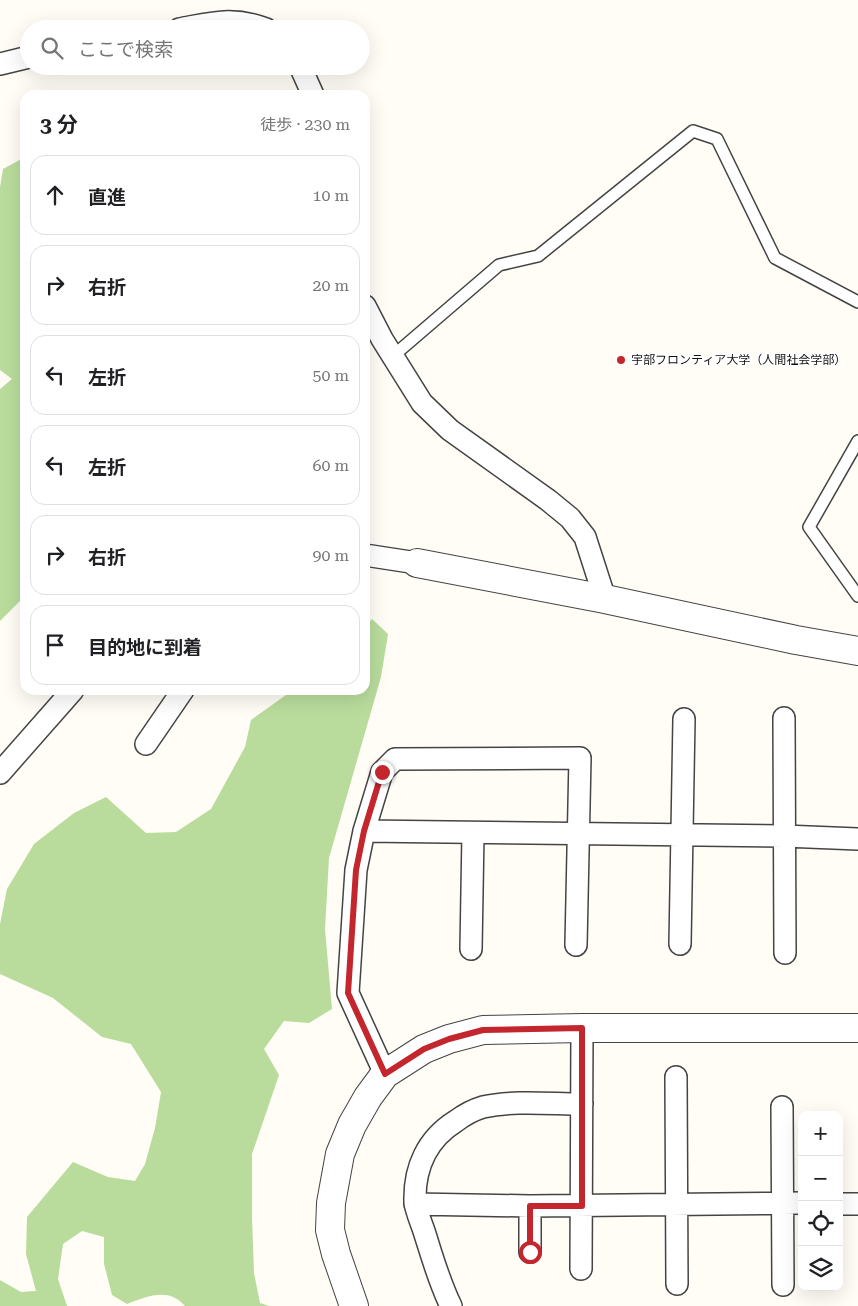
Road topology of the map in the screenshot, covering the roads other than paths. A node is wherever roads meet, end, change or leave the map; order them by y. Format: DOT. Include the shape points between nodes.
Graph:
graph roads {
  1 [pos="20,59"];
  2 [pos="0,64"];
  3 [pos="304,75"];
  4 [pos="311,90"];
  5 [pos="858,302"];
  6 [pos="370,315"];
  7 [pos="393,356"];
  8 [pos="858,441"];
  9 [pos="370,556"];
  10 [pos="417,563"];
  11 [pos="858,596"];
  12 [pos="605,599"];
  13 [pos="858,651"];
  14 [pos="69,695"];
  15 [pos="180,695"];
  16 [pos="784,718"];
  17 [pos="684,719"];
  18 [pos="146,744"];
  19 [pos="0,773"];
  20 [pos="364,831"];
  21 [pos="473,833"];
  22 [pos="578,834"];
  23 [pos="682,836"];
  24 [pos="784,836"];
  25 [pos="858,839"];
  26 [pos="680,944"];
  27 [pos="576,945"];
  28 [pos="471,948"];
  29 [pos="785,953"];
  30 [pos="582,1028"];
  31 [pos="858,1028"];
  32 [pos="385,1074"];
  33 [pos="676,1077"];
  34 [pos="582,1104"];
  35 [pos="782,1107"];
  36 [pos="792,1203"];
  37 [pos="415,1204"];
  38 [pos="676,1204"];
  39 [pos="843,1204"];
  40 [pos="858,1204"];
  41 [pos="530,1206"];
  42 [pos="582,1206"];
  43 [pos="530,1252"];
  44 [pos="581,1269"];
  45 [pos="676,1284"];
  46 [pos="783,1286"];
  47 [pos="354,1306"];
  48 [pos="451,1306"];
  1 -- 2 [label="street"];
  3 -- 4 [label="street"];
  5 -- 7 [label="lane" via="774,258 717,138 694,131 538,256 500,264"];
  6 -- 7 [label="street"];
  7 -- 12 [label="street" via="422,403 450,430 570,518 585,537"];
  8 -- 11 [label="lane" via="809,527"];
  9 -- 10 [label="street"];
  10 -- 12 [label="street"];
  12 -- 13 [label="street"];
  14 -- 19 [label="street"];
  15 -- 18 [label="street"];
  16 -- 24 [label="street"];
  17 -- 23 [label="street"];
  20 -- 21 [label="street"];
  20 -- 22 [label="street" via="382,772 395,759 580,758"];
  20 -- 32 [label="street" via="356,870 348,993"];
  21 -- 22 [label="street"];
  21 -- 28 [label="street"];
  22 -- 23 [label="street"];
  22 -- 27 [label="street"];
  23 -- 24 [label="street"];
  23 -- 26 [label="street"];
  24 -- 25 [label="street"];
  24 -- 29 [label="street"];
  30 -- 31 [label="street"];
  30 -- 32 [label="street" via="483,1030 424,1049"];
  30 -- 34 [label="street"];
  32 -- 47 [label="street" via="352,1125 340,1154 331,1203 330,1230"];
  33 -- 38 [label="street"];
  34 -- 37 [label="street" via="501,1104 466,1114 434,1139 424,1154 416,1177"];
  34 -- 42 [label="street"];
  35 -- 36 [label="street"];
  36 -- 38 [label="street"];
  36 -- 46 [label="street"];
  37 -- 41 [label="street"];
  37 -- 48 [label="street"];
  38 -- 42 [label="street"];
  38 -- 45 [label="street"];
  39 -- 40 [label="street"];
  41 -- 42 [label="street"];
  41 -- 43 [label="street"];
  42 -- 44 [label="street"];
}
